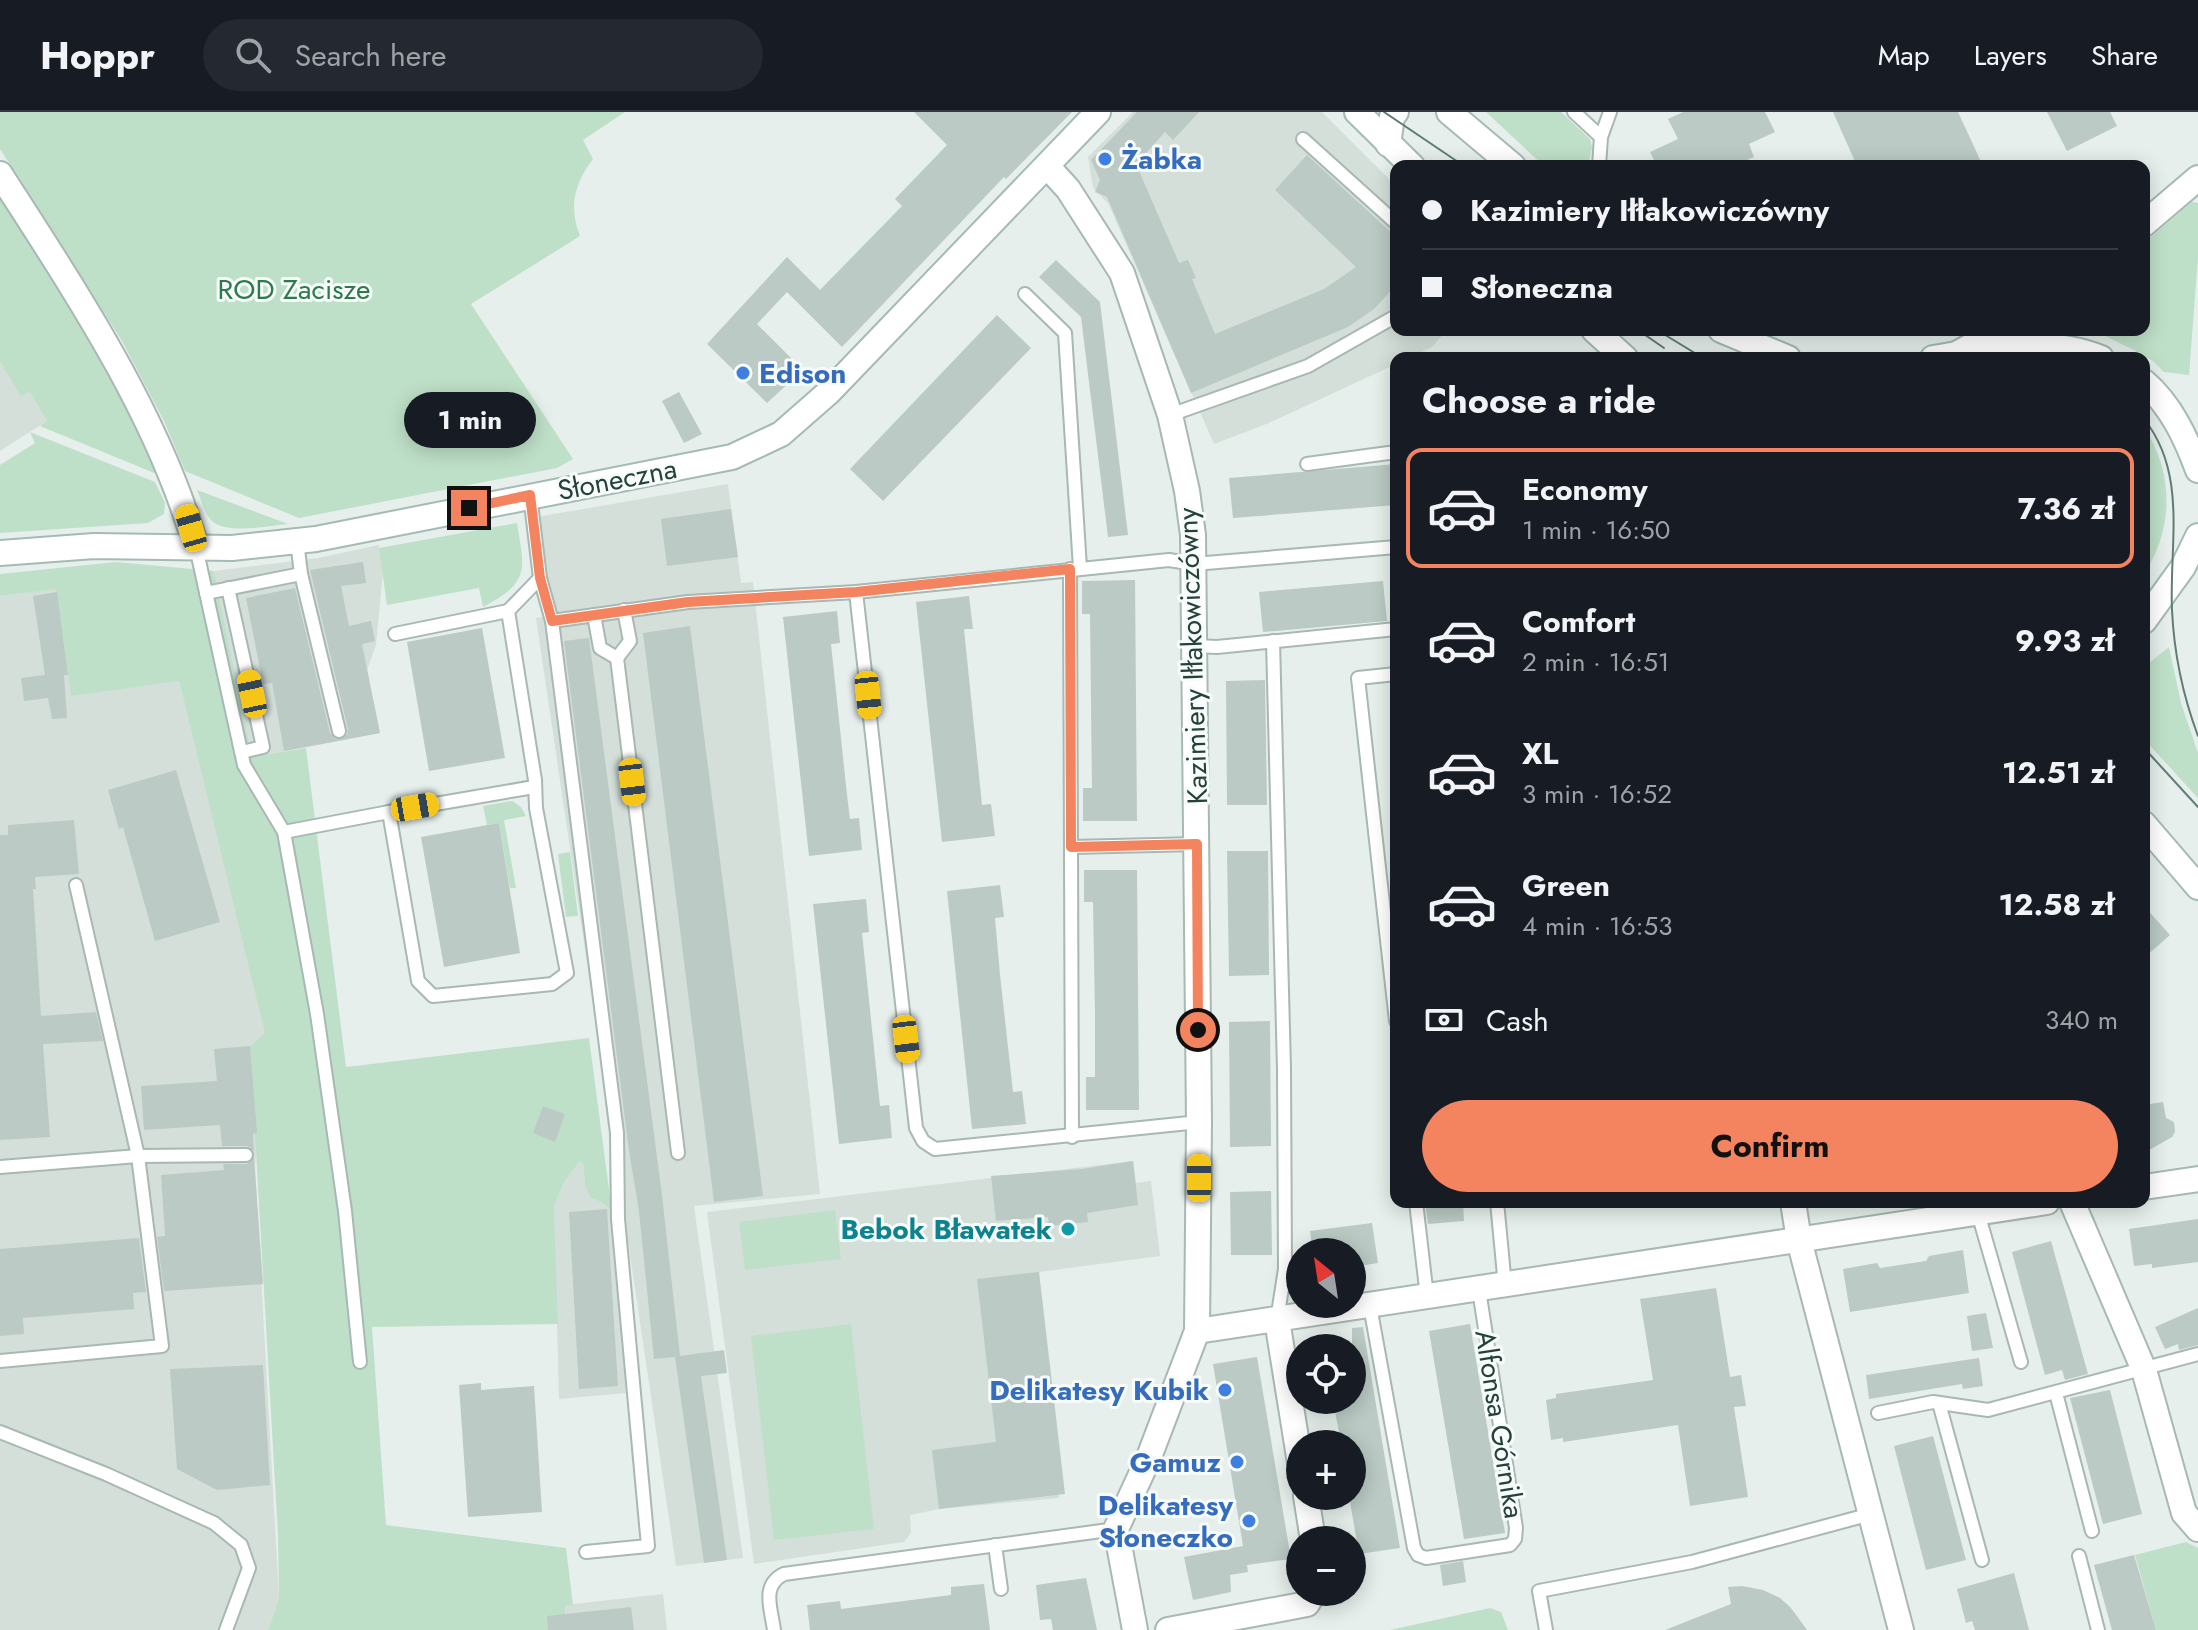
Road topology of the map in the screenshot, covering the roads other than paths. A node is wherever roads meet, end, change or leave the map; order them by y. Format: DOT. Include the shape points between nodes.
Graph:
graph roads {
  1 [pos="1098,112"];
  2 [pos="1357,112"];
  3 [pos="1396,112"];
  4 [pos="1449,112"];
  5 [pos="1574,112"];
  6 [pos="1610,112"];
  7 [pos="1601,137"];
  8 [pos="1303,139"];
  9 [pos="1388,144"];
  10 [pos="1405,160"];
  11 [pos="1506,160"];
  12 [pos="1599,160"];
  13 [pos="1047,166"];
  14 [pos="0,174"];
  15 [pos="2195,183"];
  16 [pos="1390,218"];
  17 [pos="2150,219"];
  18 [pos="1025,294"];
  19 [pos="1390,319"];
  20 [pos="1601,336"];
  21 [pos="1735,336"];
  22 [pos="1988,336"];
  23 [pos="1618,352"];
  24 [pos="1774,352"];
  25 [pos="1957,352"];
  26 [pos="1987,352"];
  27 [pos="2087,352"];
  28 [pos="2150,389"];
  29 [pos="1170,415"];
  30 [pos="1390,453"];
  31 [pos="1307,464"];
  32 [pos="2198,470"];
  33 [pos="530,495"];
  34 [pos="2198,536"];
  35 [pos="297,541"];
  36 [pos="196,547"];
  37 [pos="1390,548"];
  38 [pos="0,553"];
  39 [pos="1194,564"];
  40 [pos="1075,568"];
  41 [pos="301,574"];
  42 [pos="540,578"];
  43 [pos="228,588"];
  44 [pos="856,592"];
  45 [pos="206,593"];
  46 [pos="624,610"];
  47 [pos="508,611"];
  48 [pos="2150,613"];
  49 [pos="594,615"];
  50 [pos="552,621"];
  51 [pos="1390,630"];
  52 [pos="395,634"];
  53 [pos="1273,641"];
  54 [pos="1195,646"];
  55 [pos="617,658"];
  56 [pos="1390,675"];
  57 [pos="339,731"];
  58 [pos="242,752"];
  59 [pos="534,787"];
  60 [pos="389,812"];
  61 [pos="2150,831"];
  62 [pos="284,832"];
  63 [pos="1197,844"];
  64 [pos="1071,847"];
  65 [pos="76,885"];
  66 [pos="2198,887"];
  67 [pos="1390,967"];
  68 [pos="1199,1122"];
  69 [pos="1072,1137"];
  70 [pos="678,1153"];
  71 [pos="246,1155"];
  72 [pos="138,1156"];
  73 [pos="0,1167"];
  74 [pos="2198,1179"];
  75 [pos="2150,1186"];
  76 [pos="1417,1208"];
  77 [pos="1498,1208"];
  78 [pos="1794,1208"];
  79 [pos="2009,1208"];
  80 [pos="2075,1208"];
  81 [pos="1978,1213"];
  82 [pos="1799,1240"];
  83 [pos="1505,1286"];
  84 [pos="1479,1290"];
  85 [pos="1427,1297"];
  86 [pos="1370,1306"];
  87 [pos="1277,1320"];
  88 [pos="1197,1331"];
  89 [pos="2198,1354"];
  90 [pos="0,1361"];
  91 [pos="360,1362"];
  92 [pos="2021,1362"];
  93 [pos="2144,1370"];
  94 [pos="2056,1393"];
  95 [pos="1939,1403"];
  96 [pos="1878,1413"];
  97 [pos="1295,1430"];
  98 [pos="0,1432"];
  99 [pos="1871,1514"];
  100 [pos="1116,1529"];
  101 [pos="2198,1529"];
  102 [pos="2092,1531"];
  103 [pos="995,1545"];
  104 [pos="586,1552"];
  105 [pos="2079,1556"];
  106 [pos="1982,1560"];
  107 [pos="1001,1589"];
  108 [pos="1300,1606"];
  109 [pos="226,1630"];
  110 [pos="774,1630"];
  111 [pos="1135,1630"];
  112 [pos="1168,1630"];
  113 [pos="1546,1630"];
  114 [pos="1901,1630"];
  115 [pos="2098,1630"];
  1 -- 13 [label="street, Słoneczna"];
  2 -- 9 [label="street"];
  3 -- 9 [label="street"];
  4 -- 11 [label="street"];
  5 -- 7 [label="lane"];
  6 -- 7 [label="lane"];
  7 -- 12 [label="lane"];
  8 -- 16 [label="lane"];
  9 -- 10 [label="street"];
  13 -- 29 [label="street, Kazimiery Iłłakowiczówny" via="1122,273"];
  13 -- 33 [label="street, Słoneczna" via="892,329 781,434 732,457"];
  14 -- 36 [label="street" via="114,360 155,440"];
  15 -- 17 [label="street"];
  18 -- 40 [label="lane" via="1065,333"];
  19 -- 29 [label="lane" via="1308,366"];
  20 -- 23 [label="street"];
  21 -- 24 [label="street"];
  22 -- 25 [label="street"];
  26 -- 27 [label="street" via="2044,345"];
  28 -- 32 [label="street" via="2188,441"];
  29 -- 39 [label="street, Kazimiery Iłłakowiczówny" via="1187,491"];
  30 -- 31 [label="lane"];
  33 -- 35 [label="street, Słoneczna"];
  33 -- 42 [label="lane"];
  34 -- 48 [label="street"];
  35 -- 36 [label="street, Słoneczna"];
  35 -- 41 [label="lane"];
  36 -- 38 [label="street, Słoneczna" via="94,546"];
  36 -- 45 [label="lane"];
  37 -- 39 [label="lane"];
  39 -- 40 [label="lane" via="1169,560"];
  39 -- 54 [label="street, Kazimiery Iłłakowiczówny"];
  40 -- 44 [label="lane"];
  40 -- 64 [label="lane"];
  41 -- 43 [label="lane"];
  41 -- 57 [label="lane"];
  42 -- 47 [label="lane"];
  42 -- 50 [label="lane"];
  43 -- 45 [label="lane"];
  43 -- 58 [label="lane" via="263,747"];
  44 -- 46 [label="lane"];
  44 -- 69 [label="lane" via="916,1128 935,1149"];
  45 -- 58 [label="lane"];
  46 -- 49 [label="lane"];
  46 -- 55 [label="lane" via="630,641"];
  47 -- 52 [label="lane"];
  47 -- 59 [label="lane"];
  49 -- 50 [label="lane"];
  49 -- 55 [label="lane" via="600,648"];
  50 -- 104 [label="lane" via="617,1133 618,1219 648,1546"];
  51 -- 53 [label="lane"];
  53 -- 54 [label="lane"];
  53 -- 87 [label="lane" via="1285,1269"];
  54 -- 63 [label="street, Kazimiery Iłłakowiczówny"];
  55 -- 70 [label="lane"];
  56 -- 67 [label="lane" via="1358,678"];
  58 -- 62 [label="lane" via="244,765"];
  59 -- 60 [label="lane"];
  59 -- 60 [label="lane" via="567,973 552,984 433,996 418,981"];
  60 -- 62 [label="lane"];
  61 -- 66 [label="street"];
  62 -- 91 [label="lane" via="345,1211"];
  63 -- 64 [label="lane, Kazimiery Iłłakowiczówny"];
  63 -- 68 [label="street, Kazimiery Iłłakowiczówny"];
  64 -- 69 [label="lane"];
  65 -- 72 [label="lane"];
  68 -- 69 [label="lane"];
  68 -- 88 [label="street, Kazimiery Iłłakowiczówny"];
  71 -- 72 [label="lane"];
  72 -- 73 [label="lane"];
  72 -- 90 [label="lane" via="162,1346"];
  74 -- 75 [label="street"];
  76 -- 85 [label="lane"];
  77 -- 83 [label="lane"];
  78 -- 82 [label="street"];
  79 -- 81 [label="street, Alfonsa Górnika"];
  80 -- 93 [label="street"];
  81 -- 82 [label="street, Alfonsa Górnika"];
  81 -- 92 [label="lane"];
  82 -- 83 [label="street, Alfonsa Górnika"];
  82 -- 99 [label="street"];
  83 -- 84 [label="street, Alfonsa Górnika"];
  84 -- 85 [label="street, Alfonsa Górnika"];
  84 -- 86 [label="lane, Alfonsa Górnika" via="1515,1539 1510,1545 1426,1558 1414,1548"];
  85 -- 86 [label="street, Alfonsa Górnika"];
  86 -- 87 [label="street, Alfonsa Górnika"];
  87 -- 88 [label="street, Alfonsa Górnika"];
  87 -- 97 [label="street"];
  88 -- 100 [label="street, Kazimiery Iłłakowiczówny"];
  89 -- 93 [label="lane"];
  93 -- 94 [label="lane"];
  93 -- 101 [label="street" via="2184,1513"];
  94 -- 95 [label="lane" via="1988,1410"];
  94 -- 102 [label="lane"];
  95 -- 96 [label="lane"];
  95 -- 106 [label="lane"];
  98 -- 109 [label="lane" via="214,1523 241,1545 249,1568"];
  99 -- 113 [label="lane" via="1692,1562 1539,1591"];
  99 -- 114 [label="street"];
  100 -- 103 [label="lane"];
  100 -- 111 [label="street"];
  103 -- 107 [label="lane"];
  103 -- 110 [label="lane" via="784,1574 768,1589"];
  105 -- 115 [label="lane"];
  108 -- 112 [label="street"];
}
